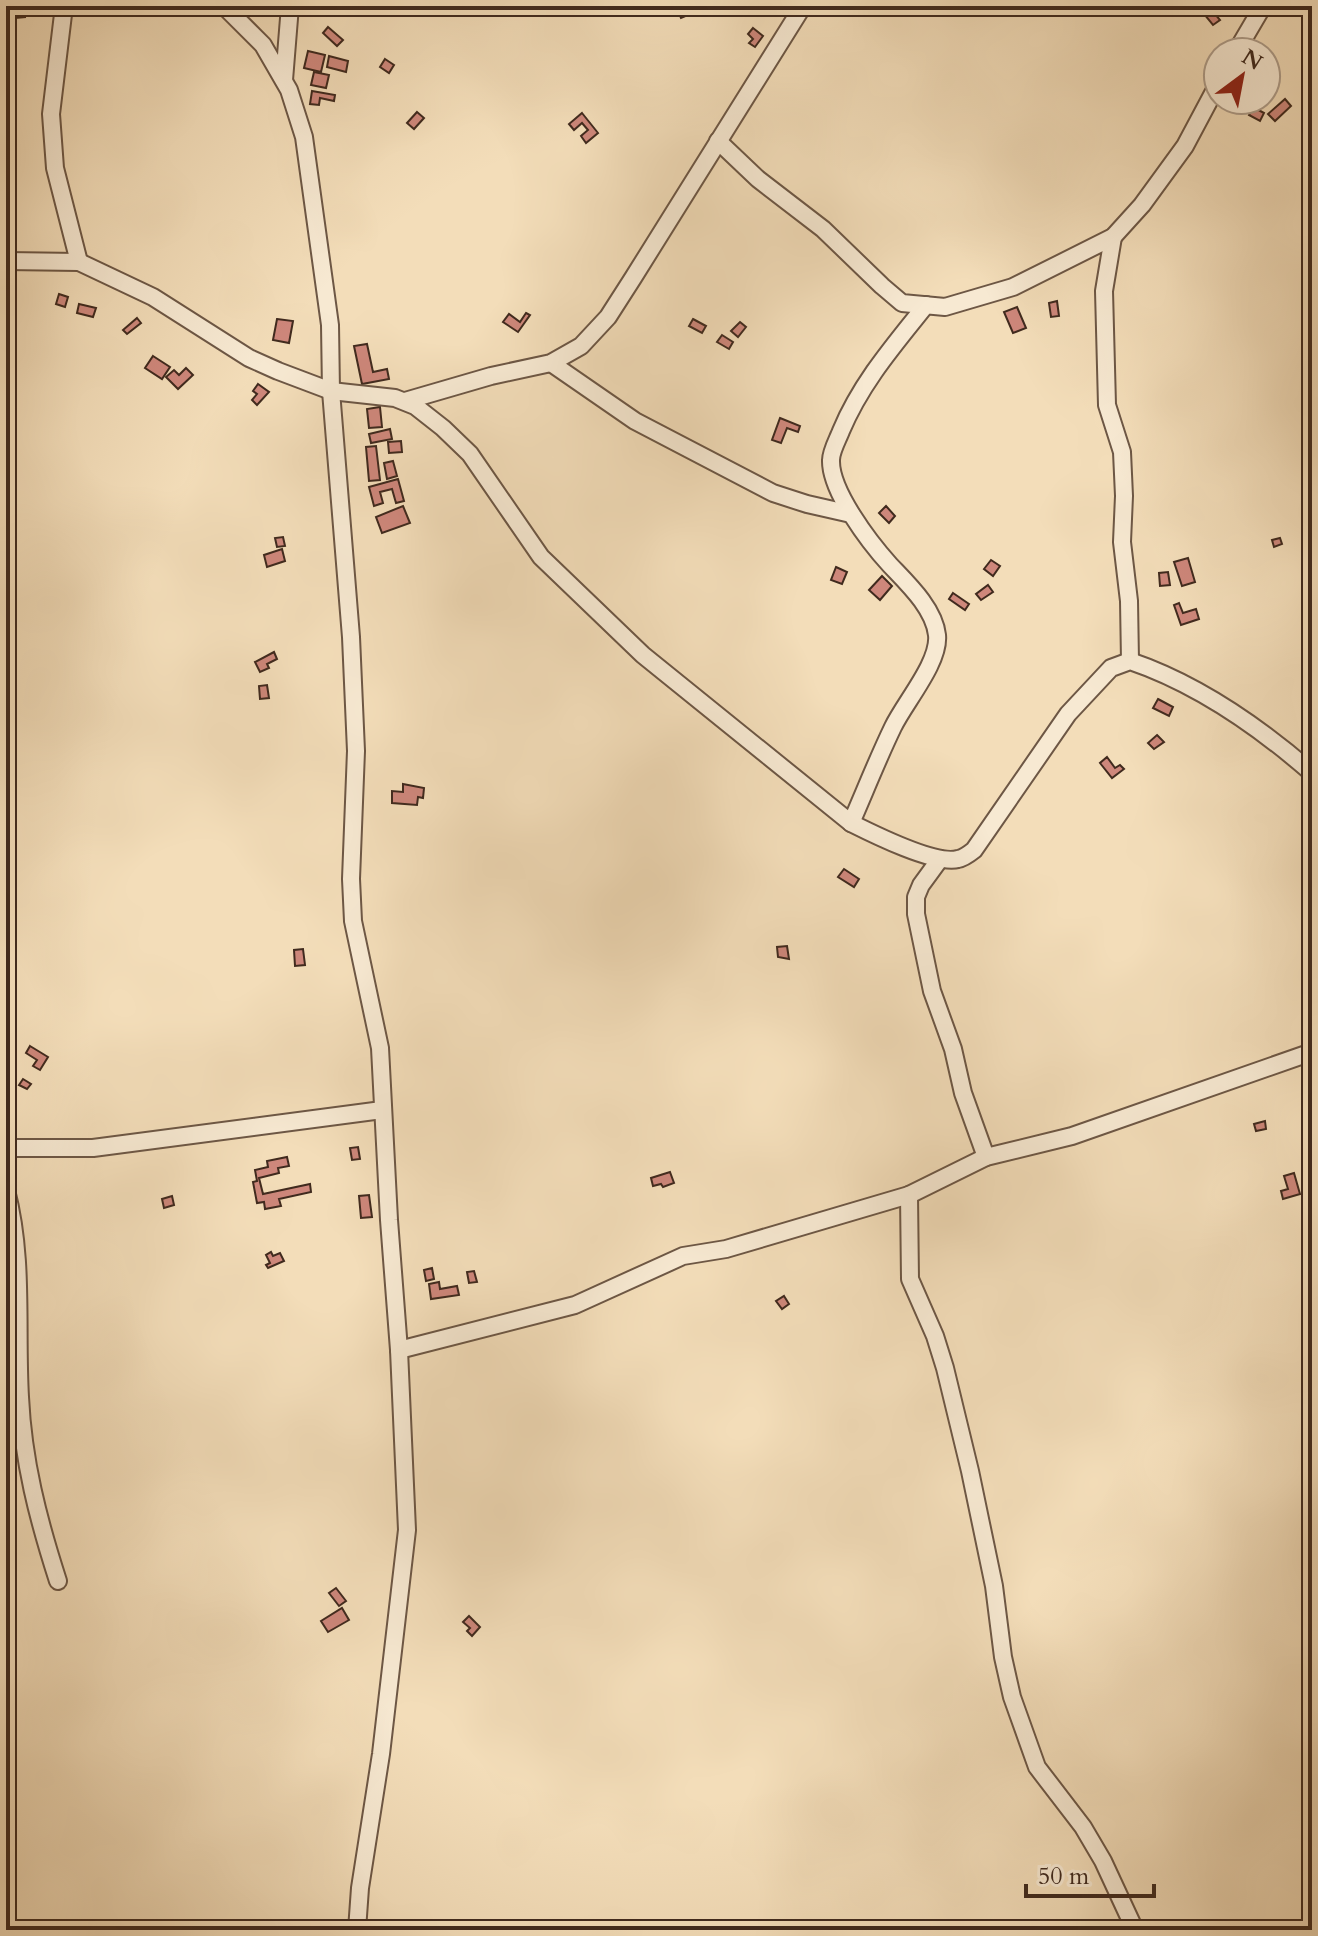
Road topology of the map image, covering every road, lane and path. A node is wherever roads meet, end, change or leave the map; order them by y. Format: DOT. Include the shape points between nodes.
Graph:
graph roads {
  1 [pos="64,6"];
  2 [pos="224,6"];
  3 [pos="290,6"];
  4 [pos="1263,6"];
  5 [pos="799,8"];
  6 [pos="1245,36"];
  7 [pos="284,82"];
  8 [pos="1202,114"];
  9 [pos="718,141"];
  10 [pos="1113,237"];
  11 [pos="6,261"];
  12 [pos="79,262"];
  13 [pos="926,305"];
  14 [pos="551,363"];
  15 [pos="331,391"];
  16 [pos="405,401"];
  17 [pos="851,514"];
  18 [pos="1130,661"];
  19 [pos="1312,773"];
  20 [pos="851,823"];
  21 [pos="940,859"];
  22 [pos="1312,1052"];
  23 [pos="382,1110"];
  24 [pos="6,1148"];
  25 [pos="986,1157"];
  26 [pos="6,1190"];
  27 [pos="909,1195"];
  28 [pos="399,1350"];
  29 [pos="58,1581"];
  30 [pos="357,1930"];
  31 [pos="1135,1930"];
  1 -- 12 [label="street" via="51,114 55,168"];
  2 -- 7 [label="street" via="263,45"];
  3 -- 7 [label="street"];
  4 -- 6 [label="street"];
  5 -- 9 [label="street"];
  7 -- 15 [label="street" via="304,137 330,325"];
  8 -- 10 [label="street" via="1185,146"];
  9 -- 13 [label="street" via="902,303"];
  9 -- 14 [label="street" via="608,317 581,346"];
  10 -- 13 [label="street" via="1013,287 945,307"];
  10 -- 18 [label="street" via="1104,291 1107,405 1122,452"];
  11 -- 12 [label="street"];
  12 -- 15 [label="street" via="153,297 249,358"];
  13 -- 17 [label="street" via="851,406 836,443 831,460"];
  14 -- 16 [label="street"];
  14 -- 17 [label="street" via="635,421 773,493"];
  15 -- 16 [label="street"];
  15 -- 23 [label="street" via="352,651 353,921 380,1048"];
  16 -- 20 [label="street" via="470,454 541,557 643,655"];
  17 -- 20 [label="street" via="910,586 932,617 938,636 932,660 893,726"];
  18 -- 19 [label="street" via="1231,710"];
  18 -- 21 [label="street" via="1111,668 1068,714 974,850 956,860"];
  20 -- 21 [label="street"];
  21 -- 25 [label="street" via="921,885 916,914 932,991"];
  22 -- 25 [label="street" via="1072,1136"];
  23 -- 24 [label="street" via="93,1148"];
  23 -- 28 [label="street"];
  25 -- 27 [label="street"];
  26 -- 29 [label="street" via="18,1263 26,1463"];
  27 -- 28 [label="street" via="726,1249 683,1256 575,1305"];
  27 -- 31 [label="street" via="910,1279 935,1336 970,1471 1012,1697 1037,1767 1083,1827"];
  28 -- 30 [label="street" via="407,1530"];
}
